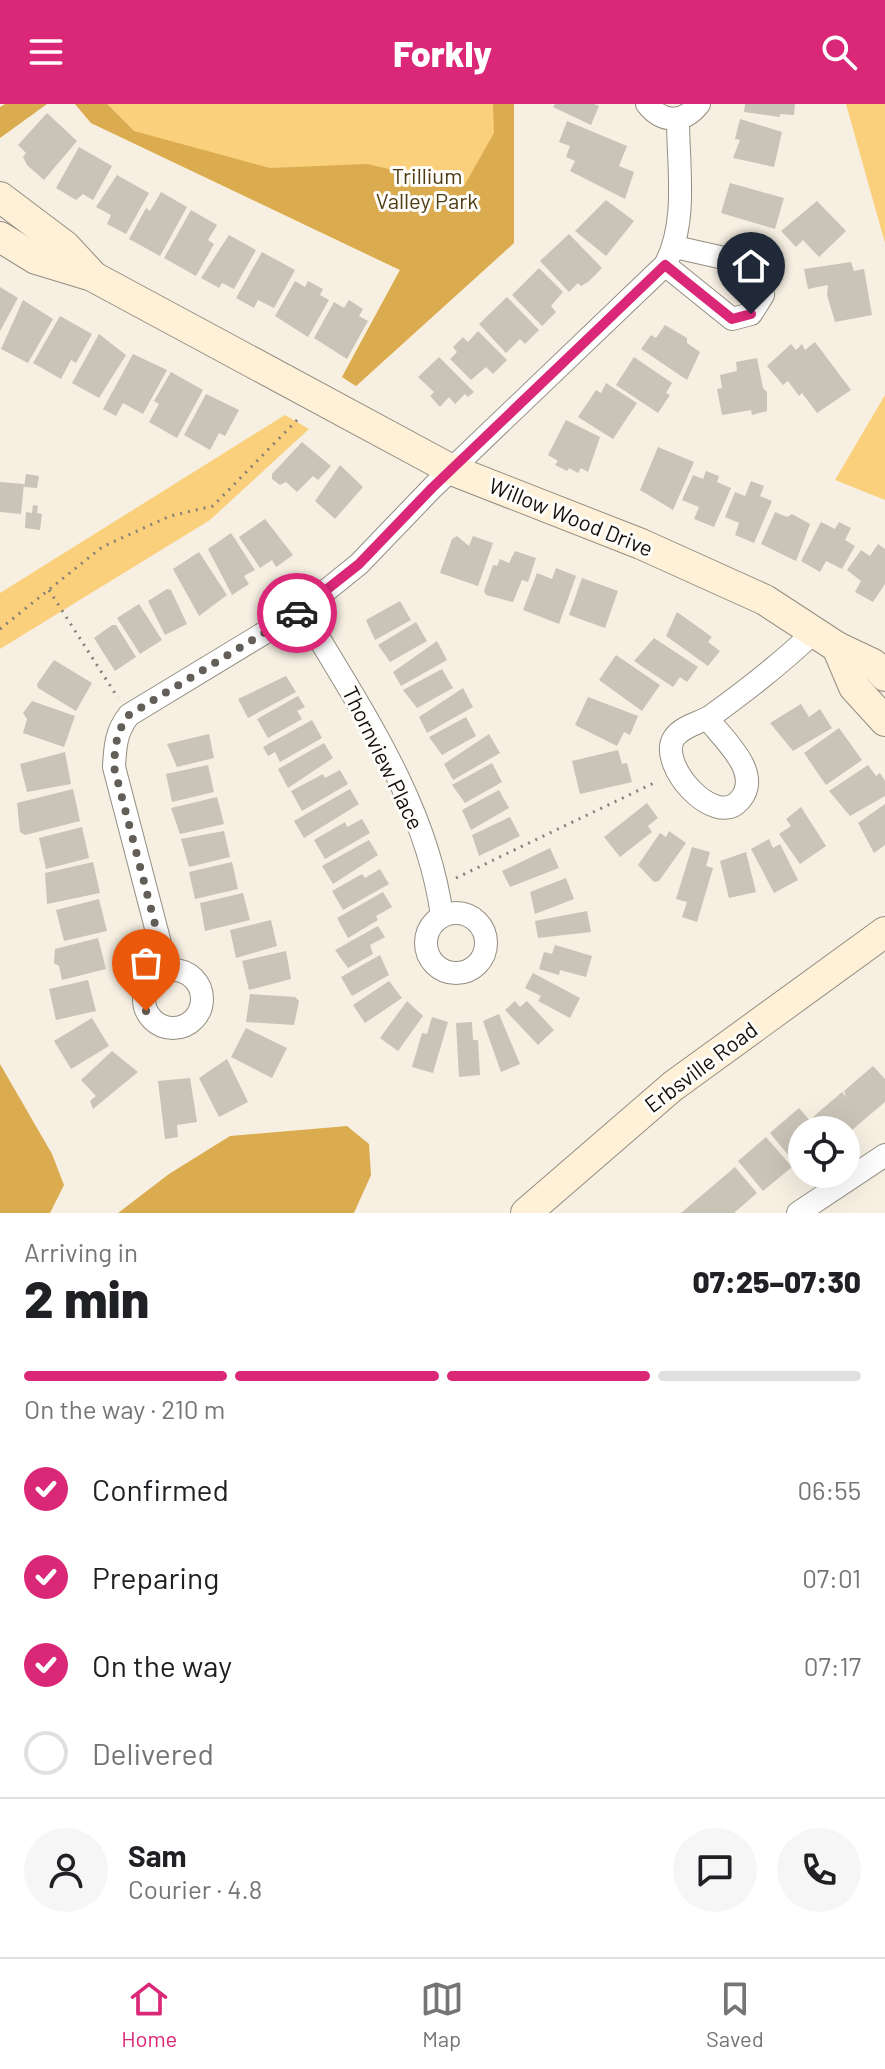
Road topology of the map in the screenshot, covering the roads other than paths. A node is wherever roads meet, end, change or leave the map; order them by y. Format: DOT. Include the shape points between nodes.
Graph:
graph roads {
  1 [pos="647,104"];
  2 [pos="699,104"];
  3 [pos="678,119"];
  4 [pos="0,197"];
  5 [pos="0,237"];
  6 [pos="92,276"];
  7 [pos="452,470"];
  8 [pos="302,610"];
  9 [pos="826,639"];
  10 [pos="885,676"];
  11 [pos="707,718"];
  12 [pos="885,721"];
  13 [pos="442,916"];
  14 [pos="885,932"];
  15 [pos="167,970"];
  16 [pos="885,1155"];
  17 [pos="526,1213"];
  18 [pos="798,1213"];
  1 -- 3 [label="street" via="660,117"];
  2 -- 3 [label="street"];
  3 -- 7 [label="street" via="680,223 670,256"];
  4 -- 6 [label="street, Willow Wood Drive" via="65,246"];
  5 -- 6 [label="street, Willow Wood Drive" via="36,259"];
  6 -- 7 [label="street, Willow Wood Drive"];
  7 -- 8 [label="street" via="359,564"];
  7 -- 9 [label="street, Willow Wood Drive" via="698,569 765,600"];
  8 -- 13 [label="street, Thornview Place" via="401,786 438,887"];
  8 -- 15 [label="street" via="129,715 115,743 114,767"];
  9 -- 10 [label="street, Willow Wood Drive"];
  9 -- 11 [label="street" via="784,660"];
  9 -- 12 [label="street" via="854,687"];
  11 -- 11 [label="street" via="674,738 670,755 677,772 704,803 722,809 738,804 748,787 747,770"];
  14 -- 17 [label="street, Erbsville Road" via="673,1086"];
  16 -- 18 [label="street"];
}
